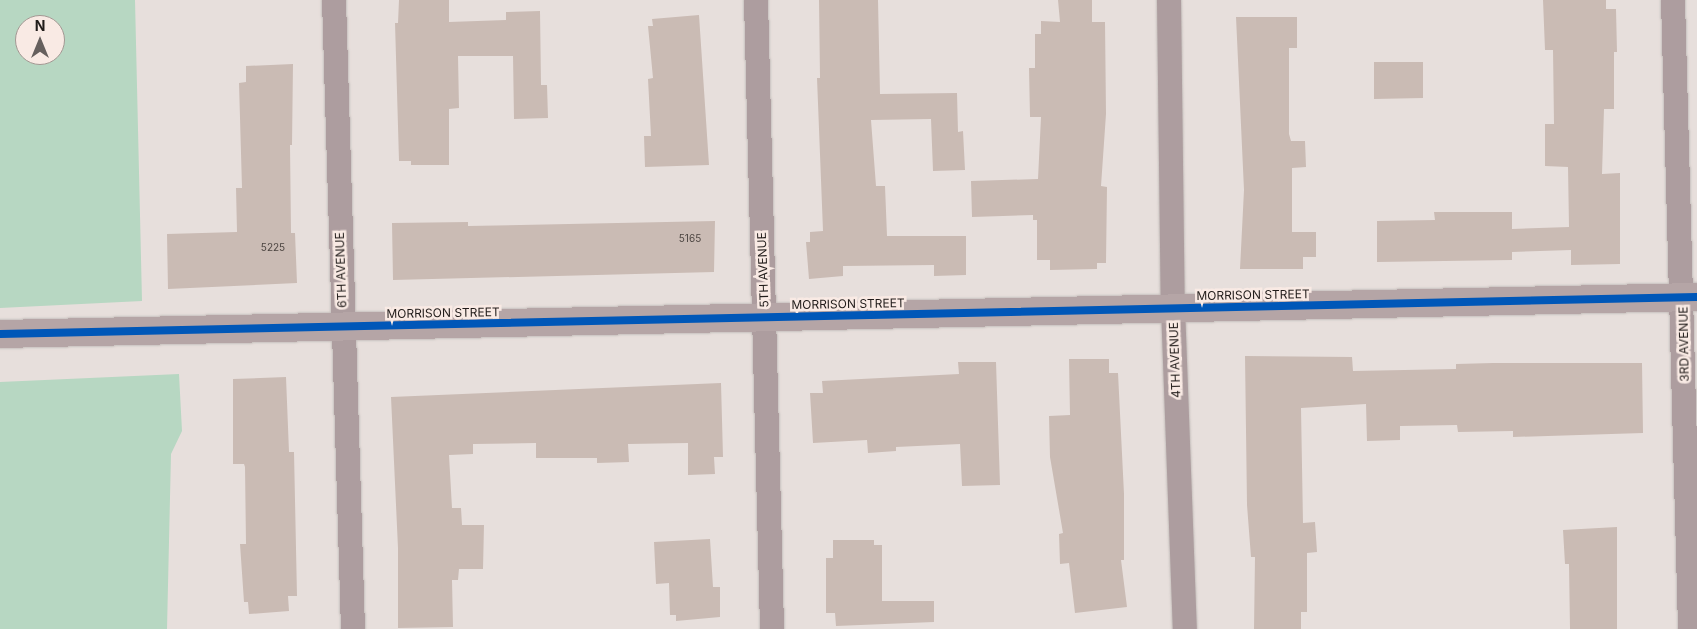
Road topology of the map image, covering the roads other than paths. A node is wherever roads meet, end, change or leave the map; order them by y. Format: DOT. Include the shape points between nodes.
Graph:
graph roads {
  1 [pos="334,0"];
  2 [pos="756,0"];
  3 [pos="1169,0"];
  4 [pos="1673,0"];
  5 [pos="1690,297"];
  6 [pos="1173,307"];
  7 [pos="765,318"];
  8 [pos="343,327"];
  9 [pos="0,334"];
  10 [pos="353,629"];
  11 [pos="772,629"];
  12 [pos="1186,629"];
  13 [pos="1690,629"];
  1 -- 8 [label="street, 6TH AVENUE"];
  2 -- 7 [label="street, 5TH AVENUE"];
  3 -- 6 [label="street, 4TH AVENUE"];
  4 -- 5 [label="street, 3RD AVENUE"];
  5 -- 6 [label="street, MORRISON STREET"];
  5 -- 13 [label="street, 3RD AVENUE"];
  6 -- 7 [label="street, MORRISON STREET"];
  6 -- 12 [label="street, 4TH AVENUE"];
  7 -- 8 [label="street, MORRISON STREET"];
  7 -- 11 [label="street, 5TH AVENUE"];
  8 -- 9 [label="street, MORRISON STREET"];
  8 -- 10 [label="street, 6TH AVENUE"];
}
